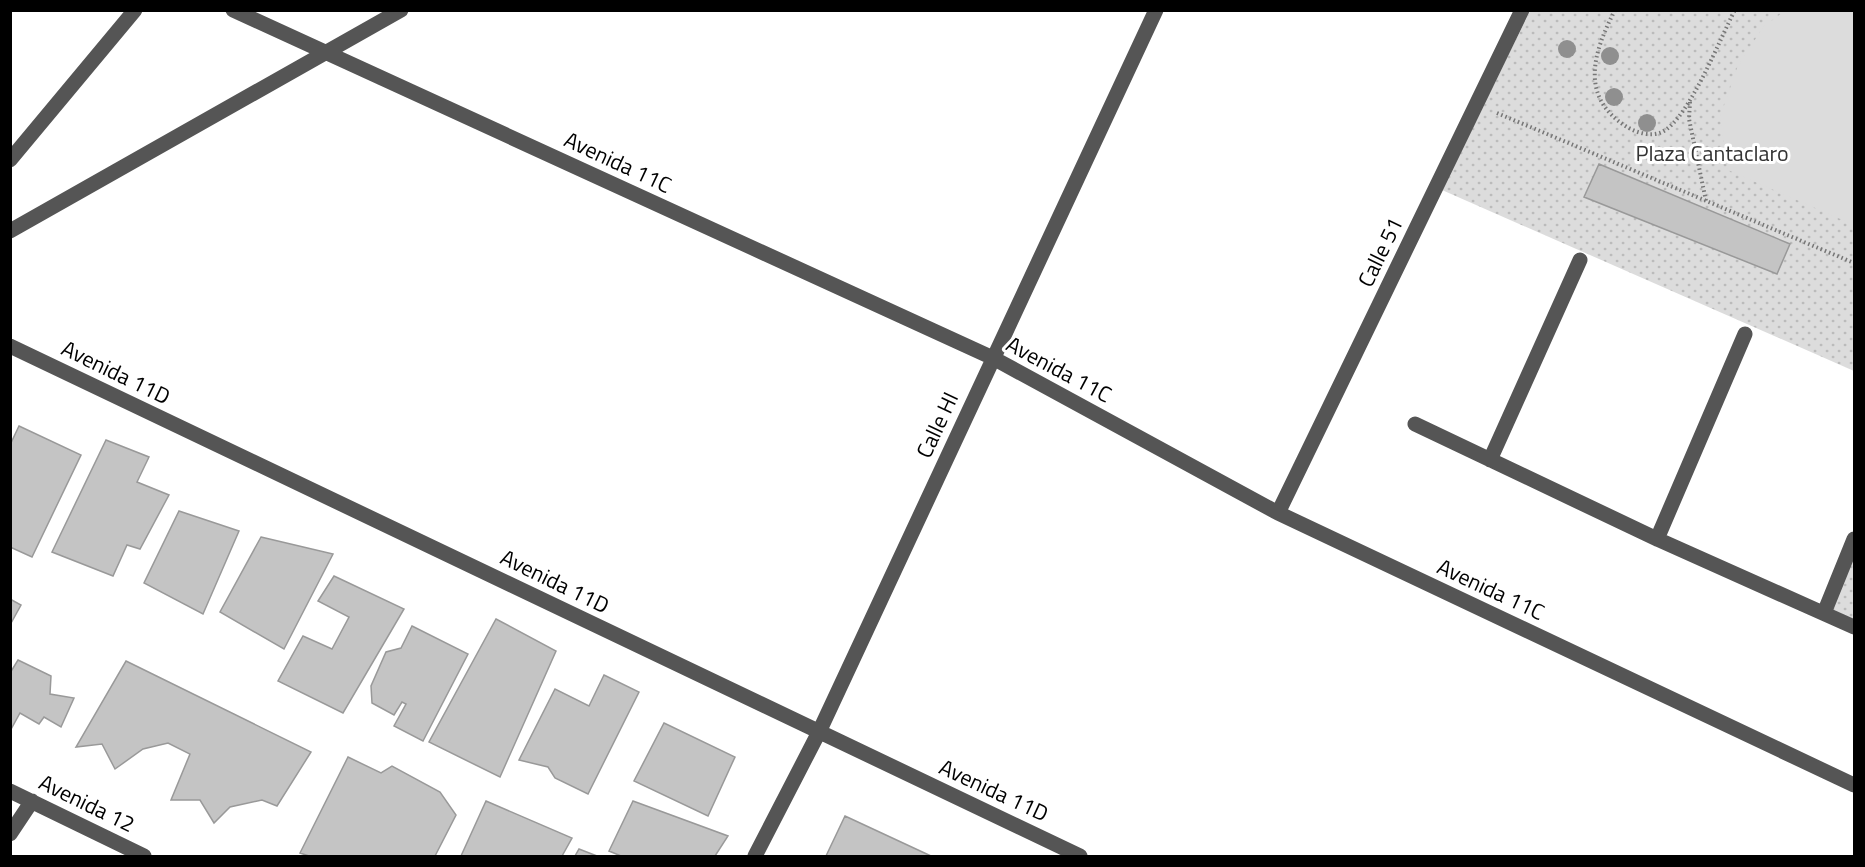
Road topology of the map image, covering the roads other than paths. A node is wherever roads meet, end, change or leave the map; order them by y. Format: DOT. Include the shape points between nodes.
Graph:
graph roads {
  1 [pos="135,10"];
  2 [pos="233,10"];
  3 [pos="401,10"];
  4 [pos="1156,10"];
  5 [pos="1522,10"];
  6 [pos="10,160"];
  7 [pos="10,231"];
  8 [pos="1580,260"];
  9 [pos="1744,334"];
  10 [pos="10,346"];
  11 [pos="993,358"];
  12 [pos="1415,424"];
  13 [pos="1490,460"];
  14 [pos="1278,513"];
  15 [pos="1658,539"];
  16 [pos="1854,539"];
  17 [pos="1824,613"];
  18 [pos="1854,627"];
  19 [pos="819,732"];
  20 [pos="1854,785"];
  21 [pos="10,791"];
  22 [pos="32,801"];
  23 [pos="10,834"];
  24 [pos="144,856"];
  25 [pos="755,856"];
  26 [pos="1080,856"];
  1 -- 6 [label="street"];
  2 -- 11 [label="street, Avenida 11C"];
  3 -- 7 [label="street"];
  4 -- 11 [label="street, Calle HI"];
  5 -- 14 [label="street, Calle 51"];
  8 -- 13 [label="street"];
  9 -- 15 [label="street"];
  10 -- 19 [label="street, Avenida 11D"];
  11 -- 14 [label="street, Avenida 11C"];
  11 -- 19 [label="street, Calle HI"];
  12 -- 13 [label="street"];
  13 -- 15 [label="street"];
  14 -- 20 [label="street, Avenida 11C"];
  15 -- 17 [label="street"];
  16 -- 17 [label="street"];
  17 -- 18 [label="street"];
  19 -- 25 [label="street, Calle HI"];
  19 -- 26 [label="street, Avenida 11D"];
  21 -- 22 [label="street, Avenida 12"];
  22 -- 23 [label="street"];
  22 -- 24 [label="street, Avenida 12"];
}
